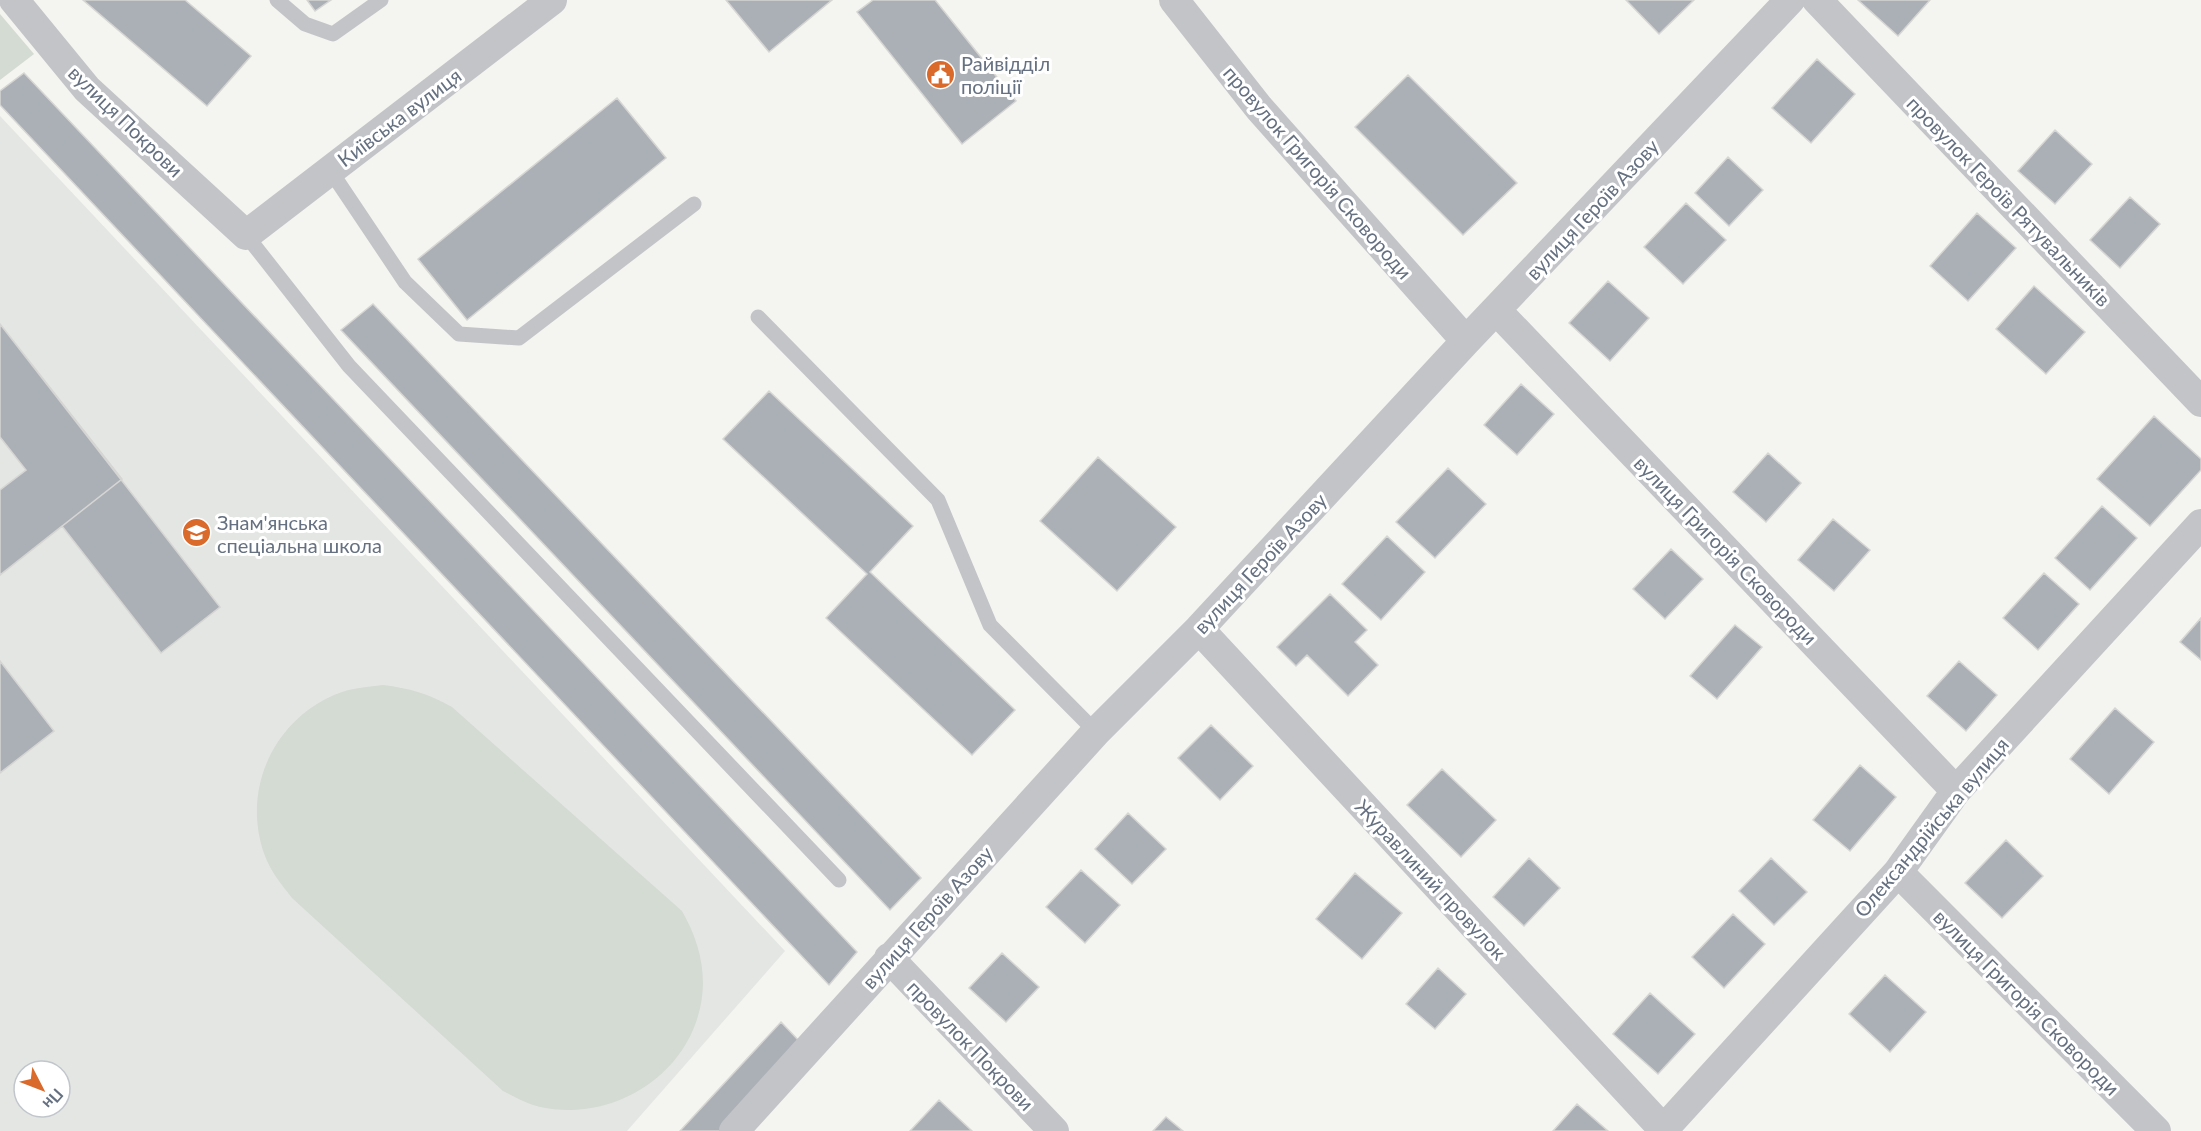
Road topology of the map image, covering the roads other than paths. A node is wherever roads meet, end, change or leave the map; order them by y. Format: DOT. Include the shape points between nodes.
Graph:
graph roads {
  1 [pos="14,0"];
  2 [pos="277,0"];
  3 [pos="381,0"];
  4 [pos="552,0"];
  5 [pos="1174,0"];
  6 [pos="1790,0"];
  7 [pos="1817,0"];
  8 [pos="330,170"];
  9 [pos="694,204"];
  10 [pos="246,235"];
  11 [pos="1497,310"];
  12 [pos="758,317"];
  13 [pos="1466,341"];
  14 [pos="2201,402"];
  15 [pos="2201,524"];
  16 [pos="1199,629"];
  17 [pos="1096,732"];
  18 [pos="1956,791"];
  19 [pos="1898,872"];
  20 [pos="839,880"];
  21 [pos="889,958"];
  22 [pos="1663,1130"];
  23 [pos="734,1131"];
  24 [pos="1054,1131"];
  25 [pos="2156,1131"];
  1 -- 10 [label="street, вулиця Покрови" via="87,89"];
  2 -- 3 [label="lane" via="305,24 333,34"];
  4 -- 8 [label="street, Київська вулиця"];
  5 -- 13 [label="street, провулок Григорія Сковороди" via="1259,108"];
  6 -- 11 [label="street, вулиця Героїв Азову"];
  7 -- 14 [label="street, провулок Героїв Рятувальників"];
  8 -- 9 [label="lane" via="405,282 459,334 519,338"];
  8 -- 10 [label="street, Київська вулиця"];
  10 -- 20 [label="lane" via="349,366"];
  11 -- 13 [label="street, вулиця Героїв Азову"];
  11 -- 18 [label="street, вулиця Григорія Сковороди"];
  12 -- 17 [label="lane" via="938,500 990,625"];
  13 -- 16 [label="street, вулиця Героїв Азову"];
  15 -- 18 [label="street, Олександрійська вулиця"];
  16 -- 17 [label="street, вулиця Героїв Азову"];
  16 -- 22 [label="street, Журавлиний провулок"];
  17 -- 21 [label="street, вулиця Героїв Азову"];
  18 -- 19 [label="street, Олександрійська вулиця"];
  19 -- 22 [label="street, Олександрійська вулиця"];
  19 -- 25 [label="street, вулиця Григорія Сковороди"];
  21 -- 23 [label="street, вулиця Героїв Азову"];
  21 -- 24 [label="street, провулок Покрови"];
}
